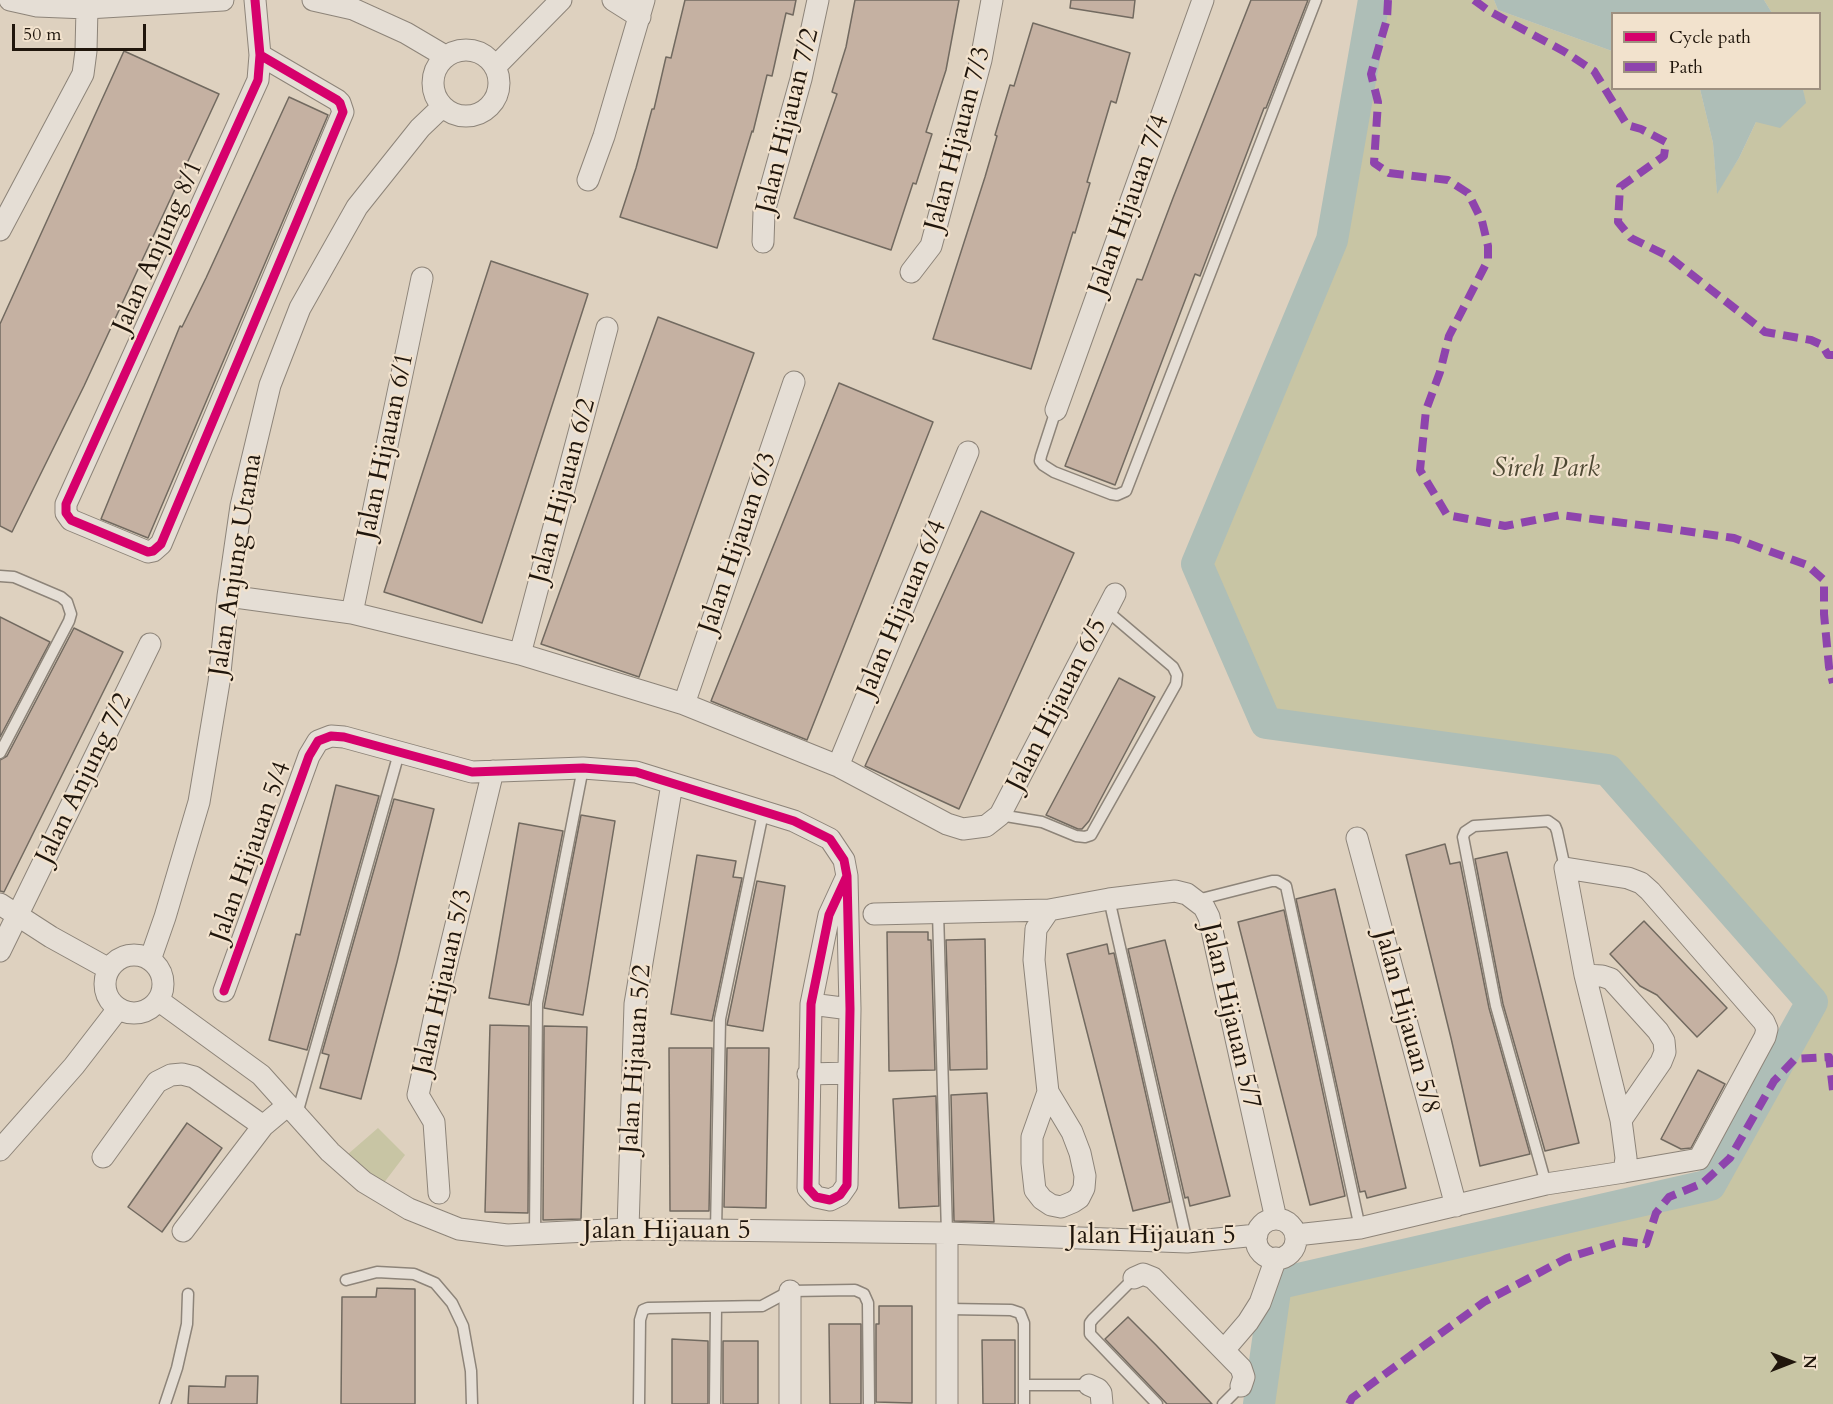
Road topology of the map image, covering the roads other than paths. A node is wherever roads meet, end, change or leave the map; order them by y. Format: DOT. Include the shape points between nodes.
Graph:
graph roads {
  1 [pos="10,0"];
  2 [pos="223,0"];
  3 [pos="255,0"];
  4 [pos="313,0"];
  5 [pos="561,0"];
  6 [pos="613,0"];
  7 [pos="818,0"];
  8 [pos="992,0"];
  9 [pos="1203,0"];
  10 [pos="1316,0"];
  11 [pos="87,8"];
  12 [pos="642,8"];
  13 [pos="260,55"];
  14 [pos="446,56"];
  15 [pos="495,67"];
  16 [pos="442,107"];
  17 [pos="588,180"];
  18 [pos="0,230"];
  19 [pos="763,242"];
  20 [pos="911,272"];
  21 [pos="422,278"];
  22 [pos="607,328"];
  23 [pos="794,382"];
  24 [pos="1056,410"];
  25 [pos="968,452"];
  26 [pos="0,576"];
  27 [pos="228,596"];
  28 [pos="1111,602"];
  29 [pos="352,613"];
  30 [pos="150,644"];
  31 [pos="520,654"];
  32 [pos="684,704"];
  33 [pos="0,753"];
  34 [pos="399,753"];
  35 [pos="838,766"];
  36 [pos="584,768"];
  37 [pos="493,771"];
  38 [pos="672,784"];
  39 [pos="763,813"];
  40 [pos="1000,815"];
  41 [pos="1357,838"];
  42 [pos="1565,868"];
  43 [pos="848,876"];
  44 [pos="1109,898"];
  45 [pos="1197,900"];
  46 [pos="0,904"];
  47 [pos="1049,910"];
  48 [pos="938,912"];
  49 [pos="874,914"];
  50 [pos="19,915"];
  51 [pos="0,951"];
  52 [pos="150,960"];
  53 [pos="109,969"];
  54 [pos="1585,975"];
  55 [pos="224,991"];
  56 [pos="158,1000"];
  57 [pos="811,1004"];
  58 [pos="118,1009"];
  59 [pos="849,1009"];
  60 [pos="849,1073"];
  61 [pos="808,1074"];
  62 [pos="1048,1092"];
  63 [pos="293,1109"];
  64 [pos="1621,1120"];
  65 [pos="262,1126"];
  66 [pos="0,1150"];
  67 [pos="103,1156"];
  68 [pos="1624,1172"];
  69 [pos="1546,1184"];
  70 [pos="439,1193"];
  71 [pos="1455,1206"];
  72 [pos="1276,1219"];
  73 [pos="1360,1228"];
  74 [pos="628,1229"];
  75 [pos="183,1231"];
  76 [pos="716,1231"];
  77 [pos="947,1233"];
  78 [pos="535,1234"];
  79 [pos="1257,1235"];
  80 [pos="1296,1235"];
  81 [pos="1187,1242"];
  82 [pos="1276,1258"];
  83 [pos="1134,1278"];
  84 [pos="346,1280"];
  85 [pos="790,1291"];
  86 [pos="188,1294"];
  87 [pos="716,1307"];
  88 [pos="948,1309"];
  89 [pos="1224,1350"];
  90 [pos="1024,1385"];
  91 [pos="1089,1385"];
  92 [pos="1241,1386"];
  93 [pos="165,1404"];
  94 [pos="472,1404"];
  95 [pos="639,1404"];
  96 [pos="715,1404"];
  97 [pos="790,1404"];
  98 [pos="869,1404"];
  99 [pos="947,1404"];
  100 [pos="1024,1404"];
  101 [pos="1102,1404"];
  102 [pos="1157,1404"];
  103 [pos="1223,1404"];
  1 -- 11 [label="street" via="37,6"];
  2 -- 11 [label="street"];
  3 -- 13 [label="street, Jalan Anjung 8/1"];
  4 -- 14 [label="street" via="353,9"];
  5 -- 15 [label="street"];
  6 -- 12 [label="street"];
  7 -- 19 [label="street, Jalan Hijauan 7/2" via="801,79 764,212"];
  8 -- 20 [label="street, Jalan Hijauan 7/3" via="981,60 931,246"];
  9 -- 24 [label="street, Jalan Hijauan 7/4"];
  10 -- 24 [label="lane" via="1126,491 1111,494 1043,465 1041,456"];
  11 -- 18 [label="street" via="83,74"];
  12 -- 17 [label="street"];
  13 -- 13 [label="street, Jalan Anjung 8/1" via="258,80 66,504 71,520 148,552 161,544 343,112 337,100"];
  14 -- 15 [label="street" via="472,50"];
  14 -- 16 [label="street" via="433,81"];
  15 -- 16 [label="street" via="499,85 486,110 459,116"];
  16 -- 27 [label="street, Jalan Anjung Utama" via="420,128 357,207 300,308 270,385 242,506"];
  21 -- 29 [label="street, Jalan Hijauan 6/1"];
  22 -- 31 [label="street, Jalan Hijauan 6/2"];
  23 -- 32 [label="street, Jalan Hijauan 6/3"];
  25 -- 35 [label="street, Jalan Hijauan 6/4"];
  26 -- 33 [label="lane" via="14,577 62,597 71,614"];
  27 -- 29 [label="street"];
  27 -- 52 [label="street, Jalan Anjung Utama" via="219,682 199,802"];
  28 -- 40 [label="street, Jalan Hijauan 6/5"];
  28 -- 40 [label="lane" via="1173,668 1178,675 1176,684 1091,835 1076,836 1042,822"];
  29 -- 31 [label="street"];
  30 -- 50 [label="street, Jalan Anjung 7/2"];
  31 -- 32 [label="street"];
  32 -- 35 [label="street"];
  34 -- 37 [label="street" via="472,771"];
  34 -- 55 [label="street, Jalan Hijauan 5/4" via="344,737 318,741 309,756"];
  34 -- 63 [label="lane"];
  35 -- 40 [label="street" via="963,829 986,826"];
  36 -- 37 [label="street"];
  36 -- 38 [label="street" via="636,772"];
  36 -- 78 [label="lane" via="537,1004"];
  37 -- 70 [label="street, Jalan Hijauan 5/3" via="418,1095 434,1122"];
  38 -- 39 [label="street"];
  38 -- 74 [label="street, Jalan Hijauan 5/2" via="635,1004"];
  39 -- 43 [label="street" via="794,821 830,839 844,860"];
  39 -- 76 [label="lane" via="720,1019"];
  41 -- 71 [label="street, Jalan Hijauan 5/8"];
  42 -- 54 [label="street"];
  42 -- 68 [label="street" via="1641,883 1767,1029 1699,1159"];
  42 -- 69 [label="lane" via="1557,831 1548,821 1474,826 1462,837 1496,1006"];
  43 -- 57 [label="street" via="829,915"];
  43 -- 59 [label="street"];
  44 -- 45 [label="street, Jalan Hijauan 5/7" via="1175,891"];
  44 -- 47 [label="street, Jalan Hijauan 5/7"];
  44 -- 81 [label="lane"];
  45 -- 72 [label="street, Jalan Hijauan 5/7" via="1209,917"];
  45 -- 73 [label="lane" via="1272,881 1286,886"];
  46 -- 50 [label="street"];
  47 -- 48 [label="street, Jalan Hijauan 5/7"];
  47 -- 62 [label="street" via="1036,929 1034,943"];
  48 -- 49 [label="street, Jalan Hijauan 5/7"];
  48 -- 77 [label="lane"];
  50 -- 51 [label="street, Jalan Anjung 7/2"];
  50 -- 53 [label="street"];
  52 -- 53 [label="street" via="127,956"];
  52 -- 56 [label="street" via="162,978"];
  53 -- 58 [label="street" via="105,991"];
  54 -- 64 [label="street"];
  54 -- 64 [label="street" via="1611,979 1664,1041 1661,1062"];
  56 -- 58 [label="street" via="140,1013"];
  56 -- 63 [label="street, Jalan Hijauan 5" via="261,1075"];
  57 -- 59 [label="street"];
  57 -- 61 [label="street"];
  58 -- 66 [label="street"];
  59 -- 60 [label="street"];
  60 -- 61 [label="street"];
  60 -- 61 [label="street" via="847,1185 840,1195 825,1200 808,1188"];
  62 -- 62 [label="street" via="1072,1132 1085,1176 1079,1198 1061,1207 1051,1205 1035,1190 1032,1137"];
  63 -- 65 [label="street"];
  63 -- 78 [label="street, Jalan Hijauan 5" via="330,1152 364,1182 409,1209 459,1229"];
  64 -- 68 [label="street"];
  65 -- 67 [label="street" via="194,1077 171,1075 158,1082"];
  65 -- 75 [label="street"];
  68 -- 69 [label="street"];
  69 -- 71 [label="street"];
  71 -- 73 [label="street"];
  72 -- 79 [label="street" via="1263,1224"];
  72 -- 80 [label="street" via="1288,1223"];
  73 -- 80 [label="street"];
  74 -- 76 [label="street, Jalan Hijauan 5"];
  74 -- 78 [label="street, Jalan Hijauan 5"];
  76 -- 77 [label="street, Jalan Hijauan 5"];
  77 -- 81 [label="street, Jalan Hijauan 5"];
  77 -- 88 [label="street"];
  79 -- 81 [label="street, Jalan Hijauan 5"];
  79 -- 82 [label="street" via="1264,1254"];
  80 -- 82 [label="street" via="1293,1248"];
  82 -- 89 [label="street" via="1260,1303"];
  83 -- 89 [label="street" via="1143,1274 1152,1278"];
  83 -- 102 [label="lane" via="1093,1319 1090,1334"];
  84 -- 94 [label="lane" via="377,1272 414,1274 435,1283 452,1303 463,1326"];
  85 -- 87 [label="lane" via="766,1305"];
  85 -- 97 [label="street"];
  85 -- 98 [label="lane" via="855,1290 864,1294 868,1303"];
  86 -- 93 [label="lane" via="187,1324"];
  87 -- 95 [label="lane" via="653,1307 643,1311"];
  87 -- 96 [label="lane"];
  88 -- 90 [label="lane" via="1020,1313 1024,1323"];
  88 -- 99 [label="street"];
  89 -- 92 [label="street" via="1244,1372"];
  90 -- 91 [label="lane"];
  90 -- 100 [label="lane"];
  91 -- 101 [label="street" via="1101,1393"];
  92 -- 103 [label="lane"];
}
